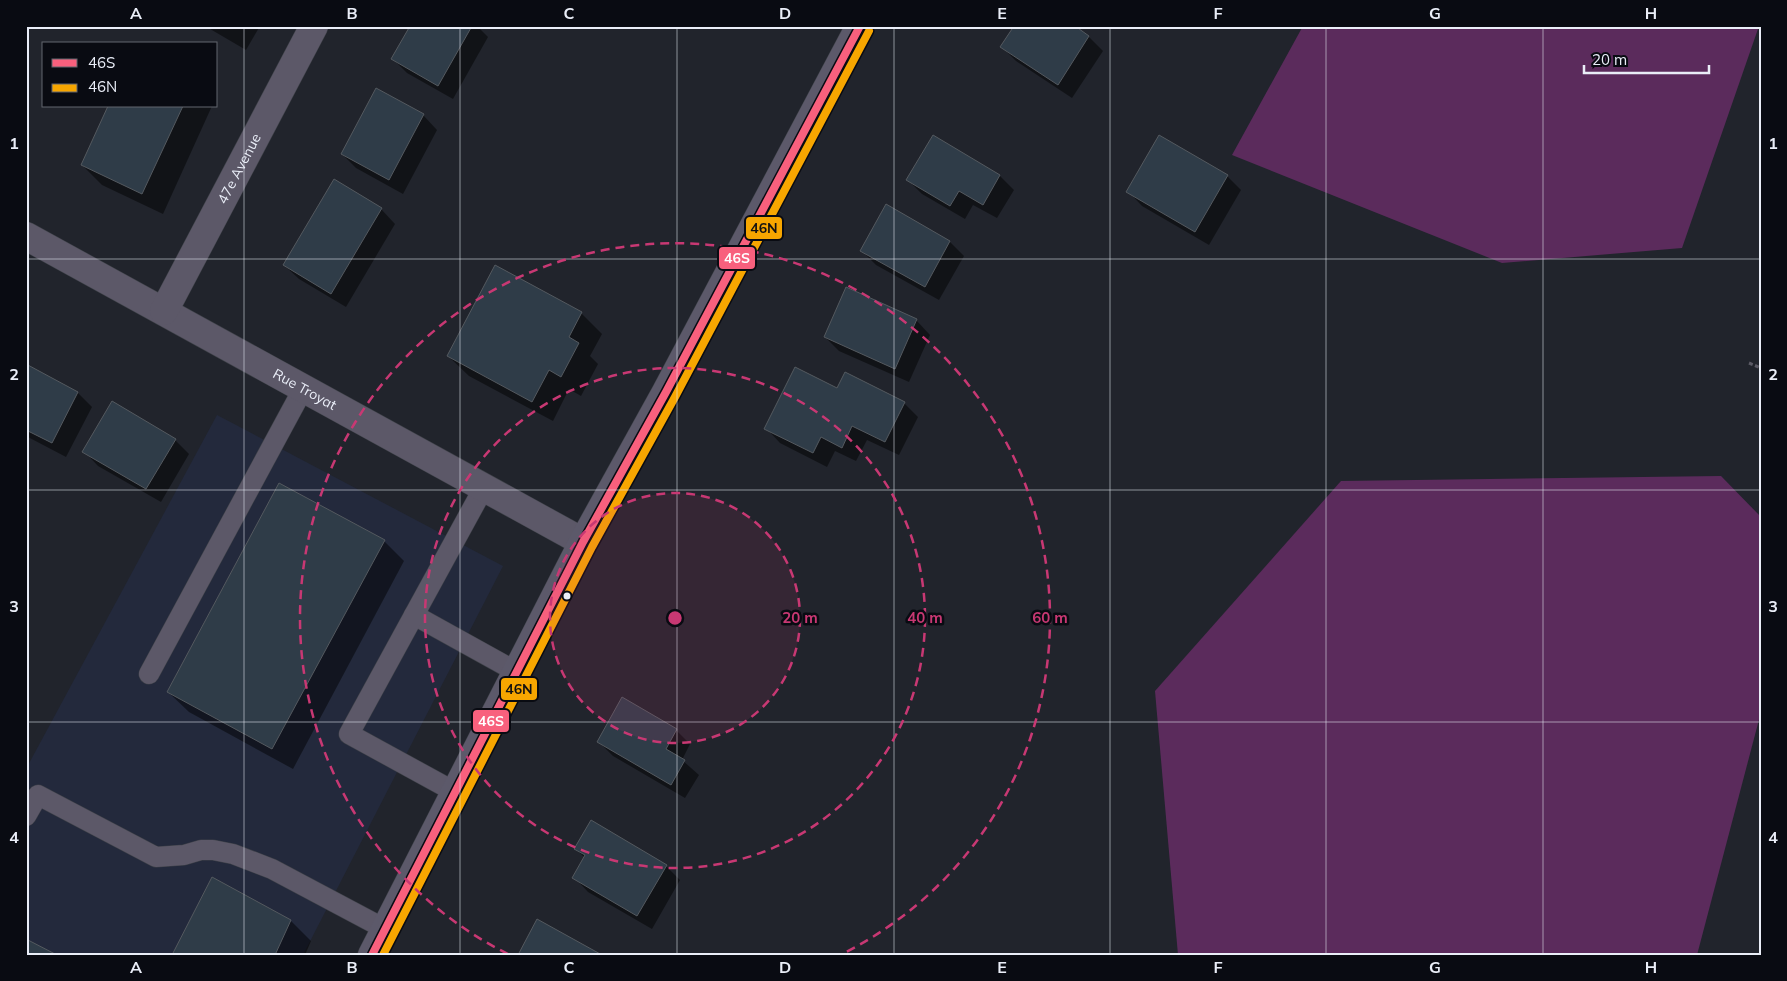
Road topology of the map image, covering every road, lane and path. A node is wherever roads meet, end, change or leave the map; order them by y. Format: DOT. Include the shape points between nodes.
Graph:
graph roads {
  1 [pos="314,26"];
  2 [pos="860,26"];
  3 [pos="26,236"];
  4 [pos="164,311"];
  5 [pos="1749,363"];
  6 [pos="1761,368"];
  7 [pos="303,389"];
  8 [pos="483,489"];
  9 [pos="583,542"];
  10 [pos="414,615"];
  11 [pos="517,672"];
  12 [pos="149,674"];
  13 [pos="455,792"];
  14 [pos="26,816"];
  15 [pos="385,929"];
  16 [pos="372,955"];
  1 -- 4 [label="street, 47e Avenue"];
  2 -- 9 [label="main road"];
  3 -- 4 [label="street, Rue Troyat"];
  4 -- 7 [label="street, Rue Troyat"];
  5 -- 6 [label="path"];
  7 -- 8 [label="street, Rue Troyat"];
  7 -- 12 [label="lane"];
  8 -- 9 [label="street, Rue Troyat"];
  8 -- 10 [label="lane"];
  9 -- 11 [label="main road"];
  10 -- 11 [label="lane"];
  10 -- 13 [label="lane" via="350,734"];
  11 -- 13 [label="main road"];
  13 -- 15 [label="main road"];
  14 -- 15 [label="lane" via="38,794 156,857 184,856 201,850 232,854 272,870"];
  15 -- 16 [label="main road"];
}
